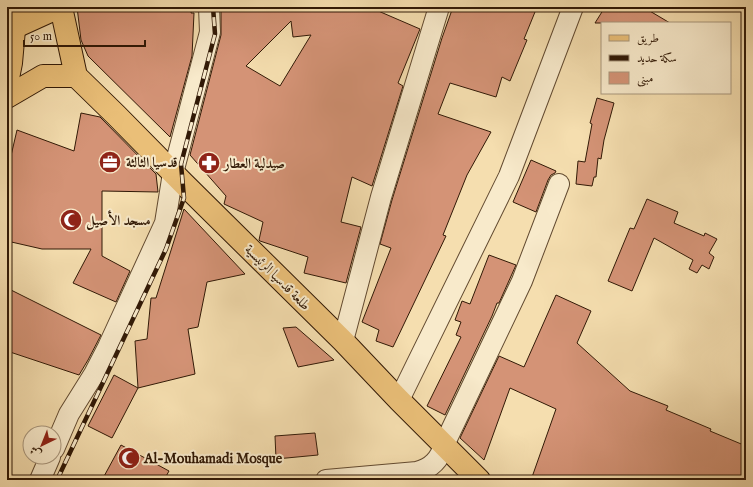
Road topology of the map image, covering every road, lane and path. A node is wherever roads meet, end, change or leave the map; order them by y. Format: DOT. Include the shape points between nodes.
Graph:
graph roads {
  1 [pos="60,7"];
  2 [pos="209,7"];
  3 [pos="439,7"];
  4 [pos="573,7"];
  5 [pos="15,17"];
  6 [pos="76,76"];
  7 [pos="7,83"];
  8 [pos="7,96"];
  9 [pos="173,173"];
  10 [pos="559,184"];
  11 [pos="342,341"];
  12 [pos="399,400"];
  13 [pos="62,432"];
  14 [pos="444,445"];
  15 [pos="47,465"];
  16 [pos="40,480"];
  17 [pos="326,480"];
  18 [pos="479,480"];
  1 -- 5 [label="main road"];
  1 -- 6 [label="main road"];
  2 -- 9 [label="street" via="210,32"];
  3 -- 11 [label="street" via="381,197"];
  4 -- 12 [label="street" via="509,176"];
  5 -- 7 [label="main road"];
  6 -- 8 [label="main road" via="43,76"];
  6 -- 9 [label="main road, طلعة قدسيا الرئيسية"];
  9 -- 11 [label="main road, طلعة قدسيا الرئيسية"];
  9 -- 13 [label="street" via="165,223 108,347"];
  10 -- 14 [label="street" via="522,281"];
  11 -- 12 [label="main road, طلعة قدسيا الرئيسية"];
  12 -- 14 [label="main road, طلعة قدسيا الرئيسية"];
  14 -- 17 [label="street" via="438,459 432,465 417,472"];
  14 -- 18 [label="main road, طلعة قدسيا الرئيسية"];
  15 -- 16 [label="street"];
}
